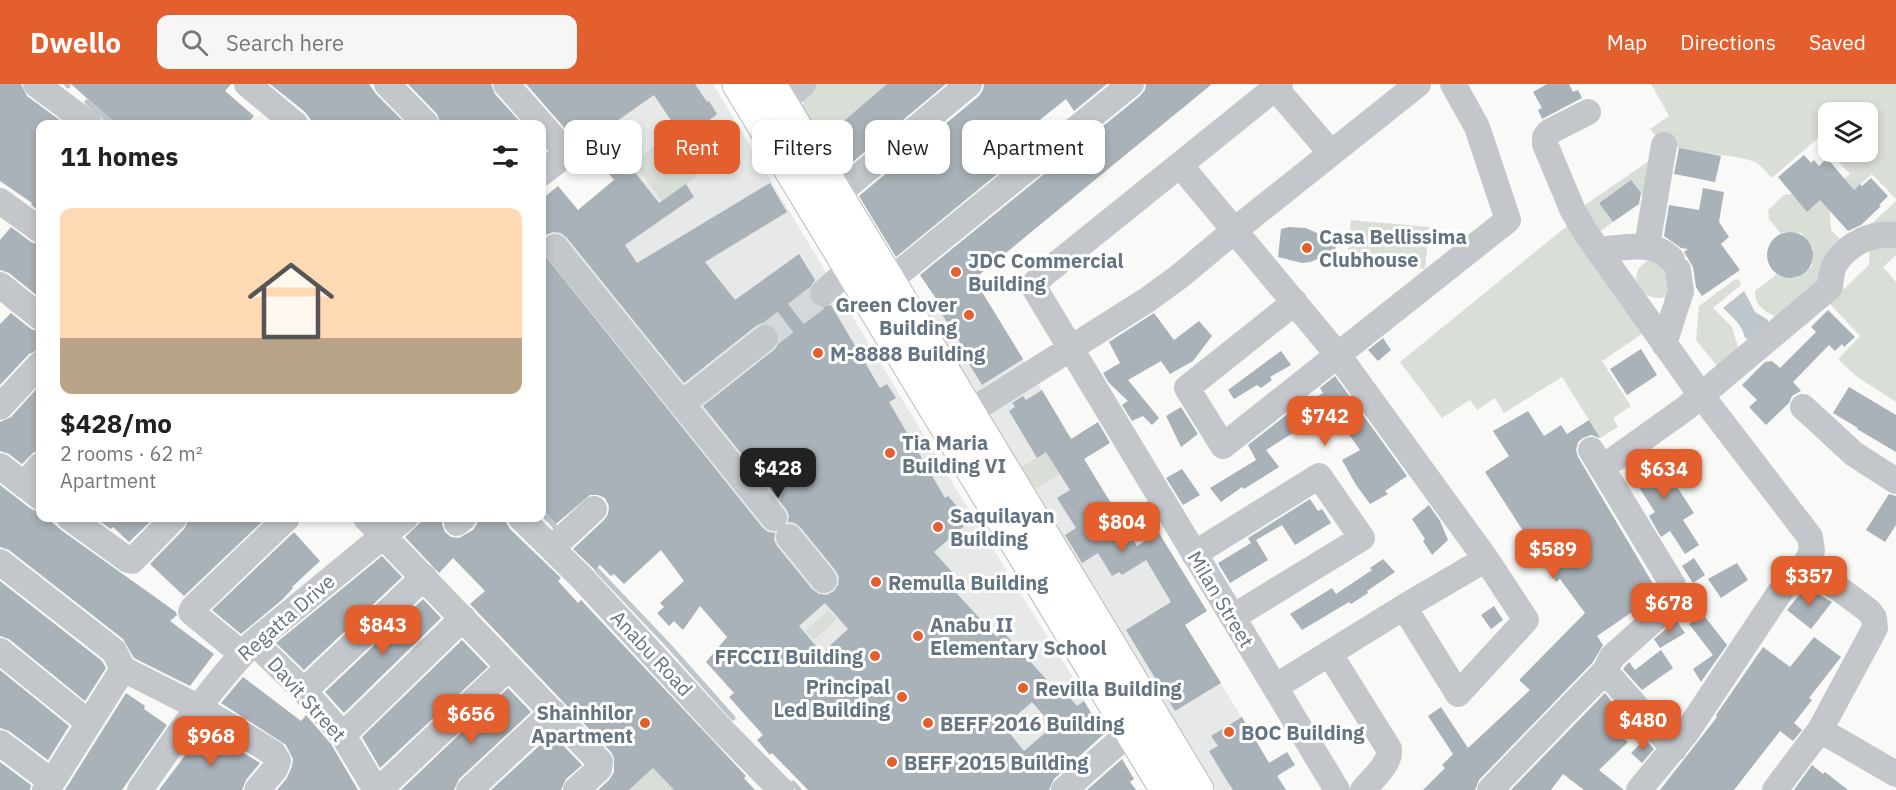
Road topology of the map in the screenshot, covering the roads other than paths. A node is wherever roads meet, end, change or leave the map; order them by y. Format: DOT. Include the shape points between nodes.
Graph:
graph roads {
  1 [pos="36,84"];
  2 [pos="247,84"];
  3 [pos="387,84"];
  4 [pos="506,84"];
  5 [pos="739,84"];
  6 [pos="969,84"];
  7 [pos="1131,84"];
  8 [pos="1418,84"];
  9 [pos="1453,84"];
  10 [pos="1276,85"];
  11 [pos="778,96"];
  12 [pos="1588,112"];
  13 [pos="84,120"];
  14 [pos="290,120"];
  15 [pos="422,120"];
  16 [pos="538,120"];
  17 [pos="546,129"];
  18 [pos="1664,145"];
  19 [pos="1331,153"];
  20 [pos="1180,165"];
  21 [pos="546,170"];
  22 [pos="824,199"];
  23 [pos="0,201"];
  24 [pos="36,227"];
  25 [pos="1235,230"];
  26 [pos="1896,235"];
  27 [pos="1647,246"];
  28 [pos="555,247"];
  29 [pos="1598,250"];
  30 [pos="871,268"];
  31 [pos="823,293"];
  32 [pos="4,297"];
  33 [pos="1295,302"];
  34 [pos="36,315"];
  35 [pos="765,338"];
  36 [pos="1664,344"];
  37 [pos="1071,349"];
  38 [pos="1338,355"];
  39 [pos="36,368"];
  40 [pos="1701,395"];
  41 [pos="681,404"];
  42 [pos="1803,406"];
  43 [pos="0,407"];
  44 [pos="957,420"];
  45 [pos="0,466"];
  46 [pos="1896,481"];
  47 [pos="32,491"];
  48 [pos="594,509"];
  49 [pos="79,522"];
  50 [pos="170,522"];
  51 [pos="283,522"];
  52 [pos="390,522"];
  53 [pos="525,522"];
  54 [pos="375,526"];
  55 [pos="552,548"];
  56 [pos="1194,554"];
  57 [pos="1486,559"];
  58 [pos="0,562"];
  59 [pos="1801,572"];
  60 [pos="424,577"];
  61 [pos="824,580"];
  62 [pos="1404,607"];
  63 [pos="1233,617"];
  64 [pos="463,618"];
  65 [pos="248,648"];
  66 [pos="0,651"];
  67 [pos="1329,653"];
  68 [pos="509,667"];
  69 [pos="123,669"];
  70 [pos="1605,671"];
  71 [pos="1275,687"];
  72 [pos="304,691"];
  73 [pos="198,707"];
  74 [pos="553,712"];
  75 [pos="89,723"];
  76 [pos="1820,730"];
  77 [pos="1131,731"];
  78 [pos="343,735"];
  79 [pos="0,743"];
  80 [pos="1674,749"];
  81 [pos="1896,774"];
  82 [pos="49,786"];
  83 [pos="140,790"];
  84 [pos="257,790"];
  85 [pos="377,790"];
  86 [pos="469,790"];
  87 [pos="576,790"];
  88 [pos="781,790"];
  89 [pos="1064,790"];
  90 [pos="1167,790"];
  91 [pos="1197,790"];
  92 [pos="1337,790"];
  93 [pos="1363,790"];
  94 [pos="1490,790"];
  95 [pos="1639,790"];
  96 [pos="1775,790"];
  1 -- 13 [label="street"];
  2 -- 14 [label="street"];
  3 -- 15 [label="street"];
  4 -- 16 [label="street"];
  5 -- 11 [label="highway"];
  6 -- 22 [label="street"];
  7 -- 30 [label="street"];
  8 -- 19 [label="street"];
  9 -- 38 [label="street" via="1477,127 1508,220"];
  10 -- 19 [label="street"];
  10 -- 20 [label="street"];
  11 -- 22 [label="highway"];
  12 -- 29 [label="street" via="1549,132 1545,144 1573,211"];
  17 -- 21 [label="street" via="567,153"];
  18 -- 27 [label="street"];
  19 -- 25 [label="street"];
  20 -- 25 [label="street"];
  20 -- 37 [label="street, Milan Street" via="1035,284 1037,294"];
  22 -- 30 [label="highway"];
  23 -- 24 [label="street"];
  25 -- 33 [label="street"];
  25 -- 37 [label="street" via="1155,294"];
  26 -- 40 [label="street" via="1865,238 1856,244 1859,257 1851,273 1830,286"];
  27 -- 29 [label="street"];
  27 -- 36 [label="street" via="1662,251 1675,265 1681,291"];
  28 -- 41 [label="street"];
  29 -- 36 [label="street"];
  30 -- 31 [label="street"];
  30 -- 44 [label="highway"];
  32 -- 34 [label="street"];
  33 -- 38 [label="street"];
  33 -- 38 [label="street" via="1187,388 1223,446"];
  35 -- 41 [label="street"];
  36 -- 40 [label="street"];
  37 -- 44 [label="street"];
  37 -- 56 [label="street, Milan Street"];
  38 -- 57 [label="street"];
  39 -- 43 [label="street"];
  40 -- 59 [label="street" via="1810,537 1812,551"];
  40 -- 70 [label="street" via="1596,459 1676,595 1612,657"];
  41 -- 61 [label="street"];
  42 -- 46 [label="street" via="1854,454"];
  44 -- 77 [label="highway"];
  44 -- 91 [label="highway"];
  45 -- 47 [label="street"];
  48 -- 55 [label="street"];
  49 -- 50 [label="street" via="132,561"];
  51 -- 65 [label="street, Davit Street" via="191,612"];
  52 -- 54 [label="street, Regatta Drive"];
  53 -- 55 [label="street, Anabu Road"];
  54 -- 60 [label="street"];
  54 -- 65 [label="street, Regatta Drive"];
  55 -- 88 [label="street, Anabu Road"];
  56 -- 63 [label="street, Milan Street"];
  56 -- 63 [label="street" via="1319,476 1362,538"];
  57 -- 62 [label="street"];
  57 -- 62 [label="street" via="1526,620 1458,694"];
  58 -- 69 [label="street" via="114,651"];
  59 -- 76 [label="street" via="1818,575 1869,610 1875,623"];
  59 -- 80 [label="street" via="1788,580"];
  60 -- 64 [label="street"];
  60 -- 72 [label="street"];
  62 -- 67 [label="street"];
  63 -- 71 [label="street, Milan Street"];
  64 -- 68 [label="street"];
  64 -- 78 [label="street"];
  65 -- 72 [label="street, Davit Street"];
  65 -- 73 [label="street, Regatta Drive"];
  66 -- 75 [label="street"];
  67 -- 71 [label="street"];
  67 -- 93 [label="street" via="1390,753"];
  68 -- 74 [label="street"];
  68 -- 85 [label="street"];
  69 -- 73 [label="street"];
  69 -- 75 [label="street"];
  70 -- 80 [label="street"];
  70 -- 94 [label="street"];
  71 -- 92 [label="street, Milan Street"];
  72 -- 78 [label="street, Davit Street"];
  73 -- 83 [label="street, Regatta Drive"];
  73 -- 84 [label="street" via="273,753 278,760"];
  74 -- 86 [label="street"];
  74 -- 87 [label="street" via="600,762 597,772"];
  75 -- 82 [label="street"];
  76 -- 81 [label="street"];
  76 -- 96 [label="street"];
  77 -- 89 [label="street"];
  77 -- 90 [label="highway"];
  78 -- 85 [label="street, Davit Street"];
  79 -- 82 [label="street"];
  80 -- 95 [label="street"];
}
